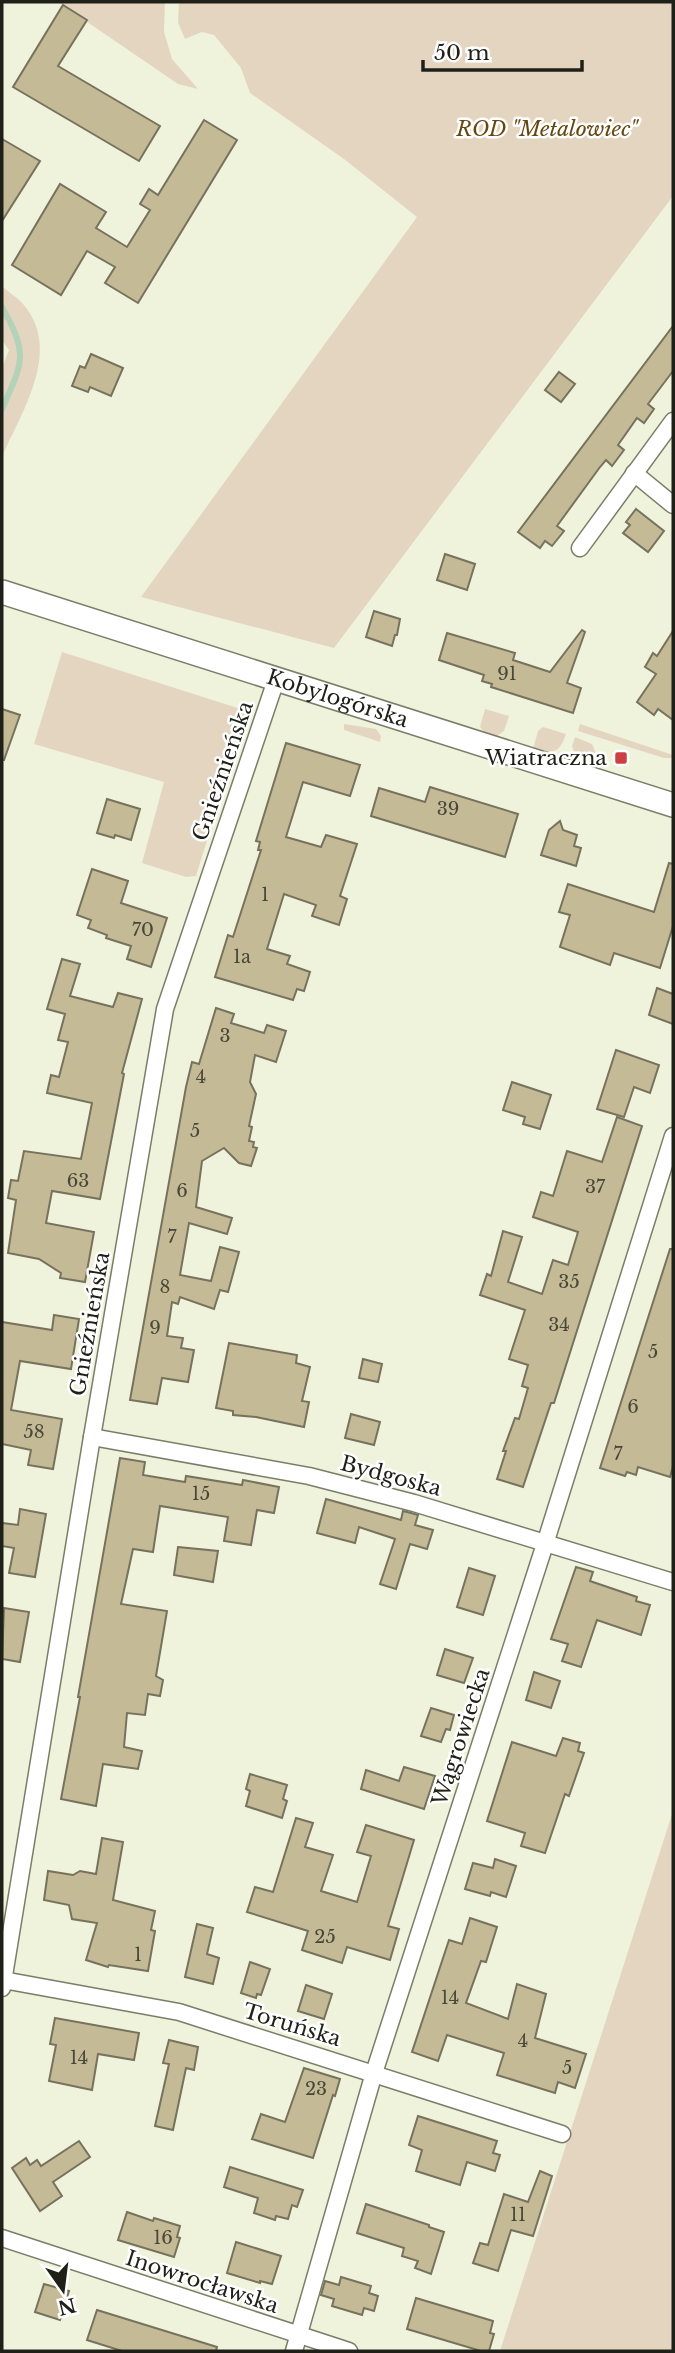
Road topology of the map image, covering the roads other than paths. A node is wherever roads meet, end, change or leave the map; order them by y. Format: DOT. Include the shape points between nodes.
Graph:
graph roads {
  1 [pos="673,421"];
  2 [pos="634,473"];
  3 [pos="673,505"];
  4 [pos="580,548"];
  5 [pos="2,592"];
  6 [pos="276,680"];
  7 [pos="673,805"];
  8 [pos="673,1136"];
  9 [pos="92,1437"];
  10 [pos="545,1544"];
  11 [pos="673,1582"];
  12 [pos="3,1984"];
  13 [pos="374,2073"];
  14 [pos="562,2134"];
  15 [pos="2,2238"];
  16 [pos="297,2344"];
  17 [pos="349,2351"];
  1 -- 2 [label="street"];
  2 -- 3 [label="street"];
  2 -- 4 [label="street"];
  5 -- 6 [label="street, Kobylogórska"];
  6 -- 7 [label="street, Kobylogórska"];
  6 -- 9 [label="street, Gnieźnieńska" via="165,1009"];
  8 -- 10 [label="street, Wągrowiecka"];
  9 -- 10 [label="street, Bydgoska" via="309,1476"];
  9 -- 12 [label="street, Gnieźnieńska"];
  10 -- 11 [label="street, Bydgoska"];
  10 -- 13 [label="street, Wągrowiecka"];
  12 -- 13 [label="street, Toruńska" via="179,2012"];
  13 -- 14 [label="street, Toruńska"];
  13 -- 16 [label="street, Wągrowiecka"];
  15 -- 16 [label="street, Inowrocławska"];
  16 -- 17 [label="street, Inowrocławska"];
}
